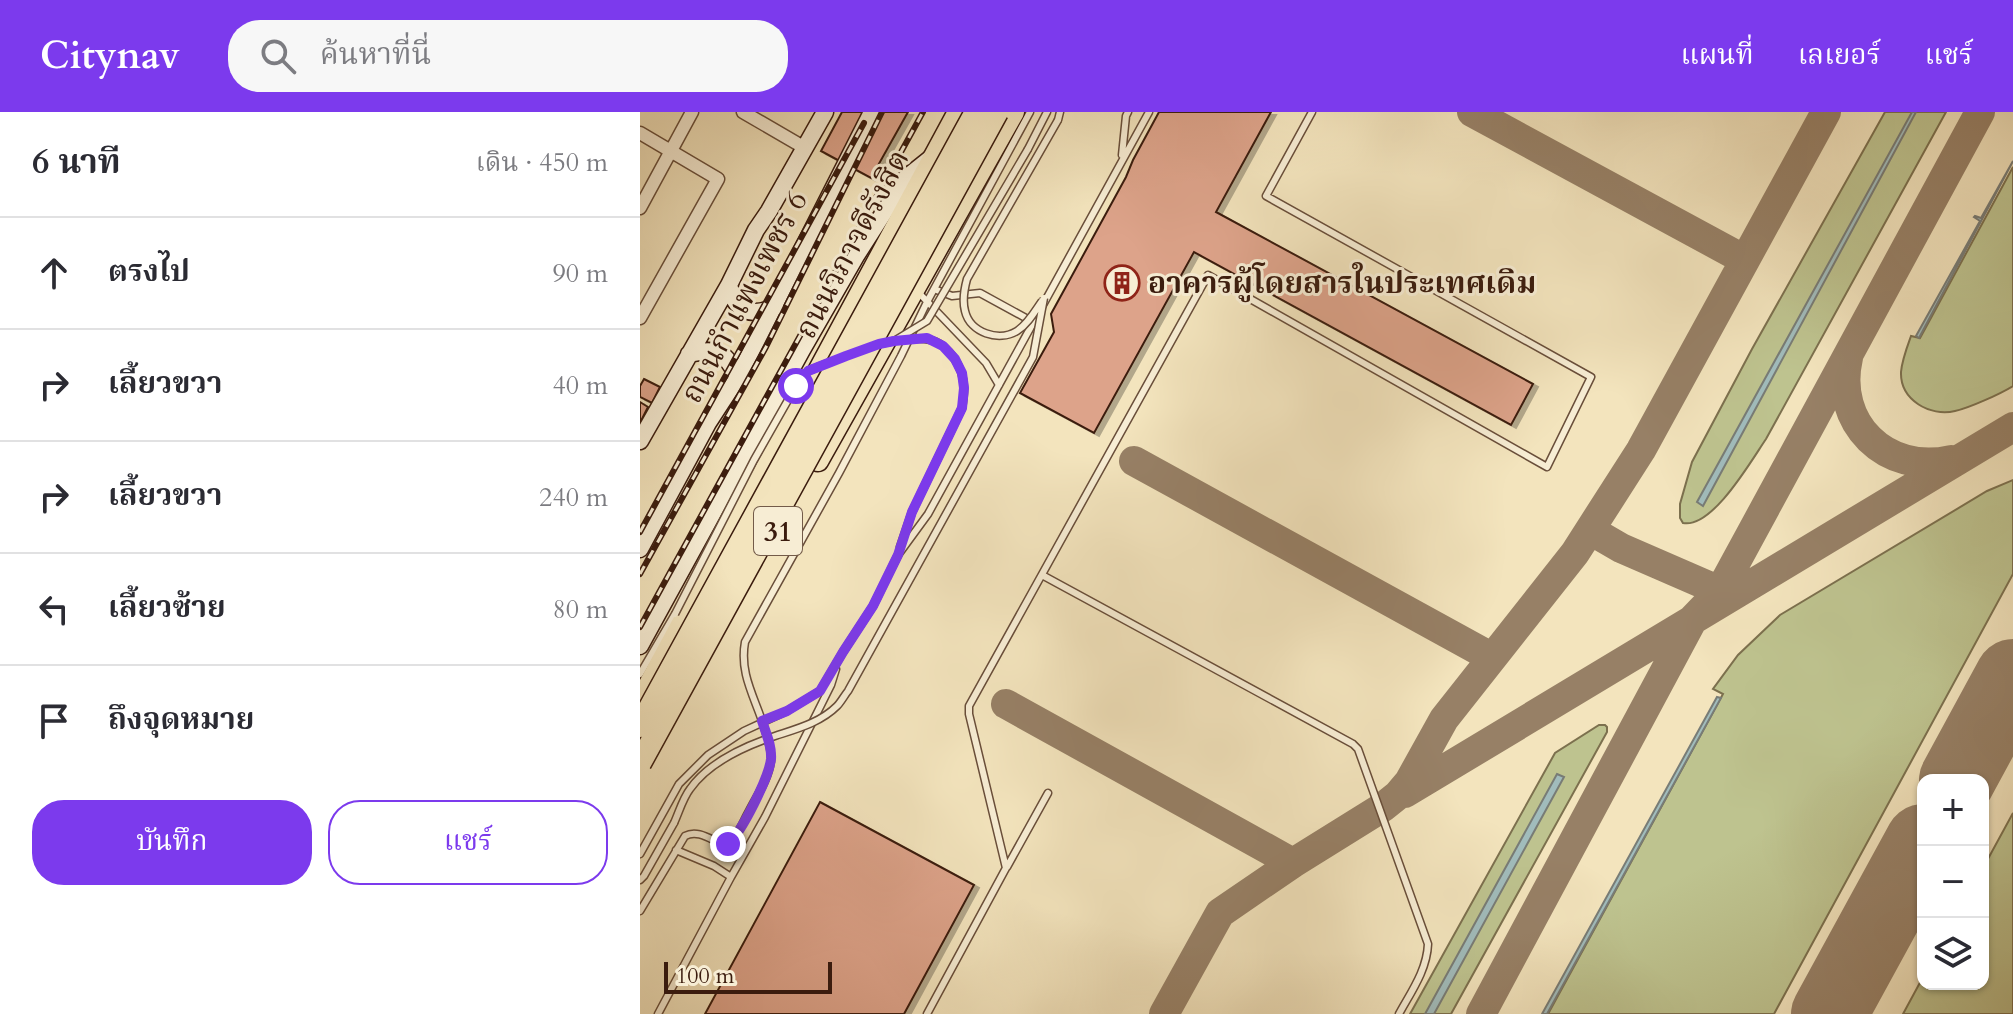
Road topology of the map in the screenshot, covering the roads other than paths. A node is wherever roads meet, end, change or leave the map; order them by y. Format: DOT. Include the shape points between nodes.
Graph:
graph roads {
  1 [pos="692,112"];
  2 [pos="743,112"];
  3 [pos="825,112"];
  4 [pos="872,112"];
  5 [pos="958,112"];
  6 [pos="976,112"];
  7 [pos="997,112"];
  8 [pos="1014,112"];
  9 [pos="1030,112"];
  10 [pos="1047,112"];
  11 [pos="1060,112"];
  12 [pos="1128,112"];
  13 [pos="1149,112"];
  14 [pos="1312,112"];
  15 [pos="640,133"];
  16 [pos="805,148"];
  17 [pos="672,151"];
  18 [pos="934,155"];
  19 [pos="640,208"];
  20 [pos="729,285"];
  21 [pos="925,293"];
  22 [pos="1044,298"];
  23 [pos="775,307"];
  24 [pos="640,318"];
  25 [pos="1033,322"];
  26 [pos="894,341"];
  27 [pos="689,354"];
  28 [pos="738,377"];
  29 [pos="999,385"];
  30 [pos="640,441"];
  31 [pos="640,546"];
  32 [pos="898,555"];
  33 [pos="1042,575"];
  34 [pos="640,646"];
  35 [pos="843,652"];
  36 [pos="640,674"];
  37 [pos="640,701"];
  38 [pos="762,721"];
  39 [pos="640,726"];
  40 [pos="640,763"];
  41 [pos="640,774"];
  42 [pos="1048,793"];
  43 [pos="676,850"];
  44 [pos="640,854"];
  45 [pos="1006,868"];
  46 [pos="731,877"];
  47 [pos="640,880"];
  48 [pos="640,911"];
  49 [pos="658,1014"];
  50 [pos="927,1014"];
  51 [pos="1399,1014"];
  1 -- 17 [label="street"];
  2 -- 16 [label="street"];
  3 -- 16 [label="main road"];
  4 -- 23 [label="main road, ถนนกำแพงเพชร 6"];
  5 -- 18 [label="highway, ถนนวิภาวดีรังสิต / 31"];
  6 -- 39 [label="highway, 31, bridge"];
  7 -- 40 [label="highway, 31, bridge"];
  8 -- 21 [label="highway, 31"];
  9 -- 21 [label="lane"];
  10 -- 26 [label="lane, bridge" via="927,321"];
  11 -- 22 [label="lane, bridge" via="963,294 970,323 997,336 1015,333"];
  12 -- 22 [label="lane" via="1122,155"];
  13 -- 25 [label="lane"];
  14 -- 33 [label="lane" via="1266,196 1591,377 1547,467 1208,275"];
  15 -- 17 [label="street"];
  16 -- 20 [label="main road"];
  17 -- 19 [label="street"];
  17 -- 24 [label="street" via="718,179"];
  18 -- 34 [label="main road" via="906,178 856,256"];
  18 -- 37 [label="highway, ถนนวิภาวดีรังสิต / 31"];
  20 -- 23 [label="main road" via="744,310"];
  20 -- 27 [label="main road"];
  21 -- 25 [label="lane" via="980,293"];
  21 -- 29 [label="lane"];
  21 -- 38 [label="lane" via="901,356 745,642 745,675"];
  21 -- 41 [label="highway, 31"];
  22 -- 47 [label="lane, bridge" via="1033,357 848,691 821,718 750,745 708,770 690,789"];
  23 -- 28 [label="main road, ถนนกำแพงเพชร 6"];
  25 -- 29 [label="lane"];
  26 -- 32 [label="lane, bridge" via="927,338 943,346 955,359 964,388 962,408 912,512"];
  26 -- 36 [label="lane, bridge" via="808,371 796,386"];
  27 -- 28 [label="main road" via="715,351 729,360"];
  27 -- 30 [label="main road"];
  28 -- 31 [label="main road, ถนนกำแพงเพชร 6"];
  29 -- 32 [label="lane" via="928,514"];
  32 -- 35 [label="lane"];
  33 -- 45 [label="lane" via="969,706"];
  33 -- 51 [label="lane" via="1358,749 1428,944 1422,972"];
  35 -- 38 [label="lane" via="820,691"];
  35 -- 46 [label="lane"];
  38 -- 43 [label="lane" via="771,762 732,841 724,845 689,834"];
  38 -- 44 [label="lane" via="708,755 679,784"];
  42 -- 45 [label="lane"];
  43 -- 46 [label="lane"];
  43 -- 48 [label="lane"];
  45 -- 50 [label="lane"];
  46 -- 49 [label="lane"];
}
